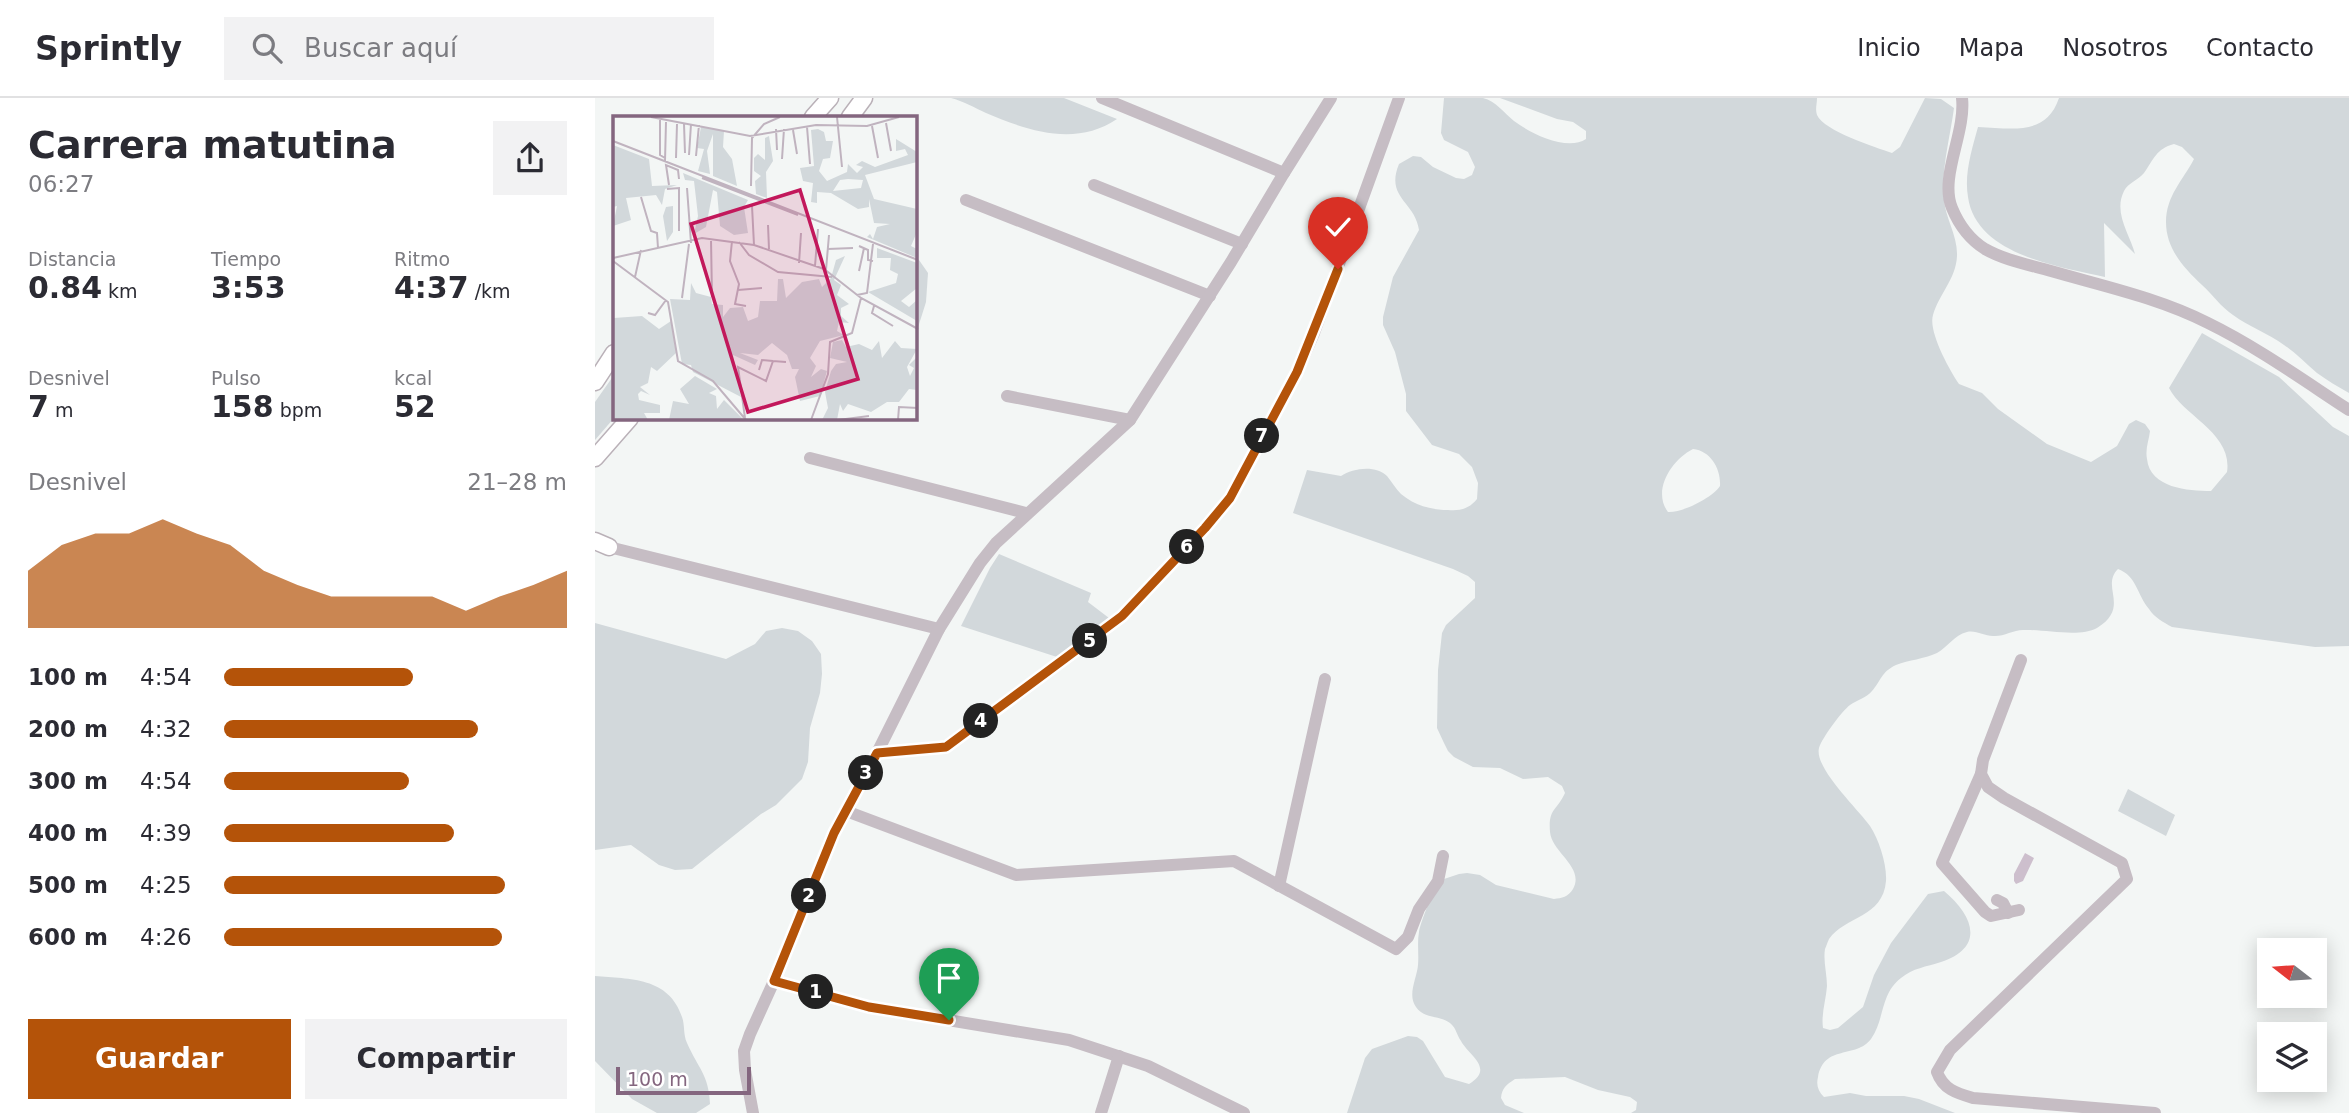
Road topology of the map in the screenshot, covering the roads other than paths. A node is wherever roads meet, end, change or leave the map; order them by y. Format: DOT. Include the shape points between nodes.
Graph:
graph roads {
  1 [pos="830,98"];
  2 [pos="864,98"];
  3 [pos="1102,98"];
  4 [pos="1331,98"];
  5 [pos="1399,98"];
  6 [pos="1962,98"];
  7 [pos="814,116"];
  8 [pos="851,116"];
  9 [pos="1284,173"];
  10 [pos="1094,185"];
  11 [pos="967,200"];
  12 [pos="1242,244"];
  13 [pos="1210,296"];
  14 [pos="613,357"];
  15 [pos="595,382"];
  16 [pos="1007,396"];
  17 [pos="2349,410"];
  18 [pos="626,420"];
  19 [pos="1130,420"];
  20 [pos="598,455"];
  21 [pos="810,458"];
  22 [pos="1026,513"];
  23 [pos="599,544"];
  24 [pos="939,629"];
  25 [pos="2021,660"];
  26 [pos="1325,679"];
  27 [pos="877,753"];
  28 [pos="1981,775"];
  29 [pos="846,811"];
  30 [pos="1443,856"];
  31 [pos="1279,886"];
  32 [pos="1997,900"];
  33 [pos="774,981"];
  34 [pos="1119,1056"];
  35 [pos="753,1113"];
  36 [pos="1101,1113"];
  37 [pos="1244,1113"];
  38 [pos="2155,1113"];
  1 -- 7 [label="main road"];
  2 -- 8 [label="main road"];
  3 -- 9 [label="street"];
  4 -- 9 [label="street"];
  5 -- 27 [label="street" via="1314,333 1230,498 1122,616 946,747"];
  6 -- 17 [label="street" via="1948,189 1950,204 1968,236 1997,254 2206,322"];
  9 -- 12 [label="street"];
  10 -- 12 [label="street"];
  11 -- 13 [label="street"];
  12 -- 13 [label="street"];
  13 -- 19 [label="street"];
  14 -- 15 [label="main road"];
  16 -- 19 [label="street"];
  18 -- 20 [label="main road"];
  19 -- 22 [label="street"];
  21 -- 22 [label="street"];
  22 -- 24 [label="street" via="981,562"];
  23 -- 24 [label="street"];
  24 -- 27 [label="street"];
  25 -- 28 [label="street"];
  26 -- 31 [label="street"];
  27 -- 29 [label="street"];
  28 -- 32 [label="street" via="1942,863 1985,912 1991,916 2013,911"];
  28 -- 38 [label="street" via="1988,787 2004,798 2122,863 2127,879 1950,1050 1937,1072 1940,1081 1973,1098"];
  29 -- 31 [label="street" via="1016,875 1234,861"];
  29 -- 33 [label="street"];
  30 -- 31 [label="street" via="1438,881 1419,909 1408,937 1396,949"];
  33 -- 34 [label="street" via="869,1007 1069,1040"];
  33 -- 35 [label="street" via="744,1051"];
  34 -- 36 [label="street"];
  34 -- 37 [label="street"];
}
